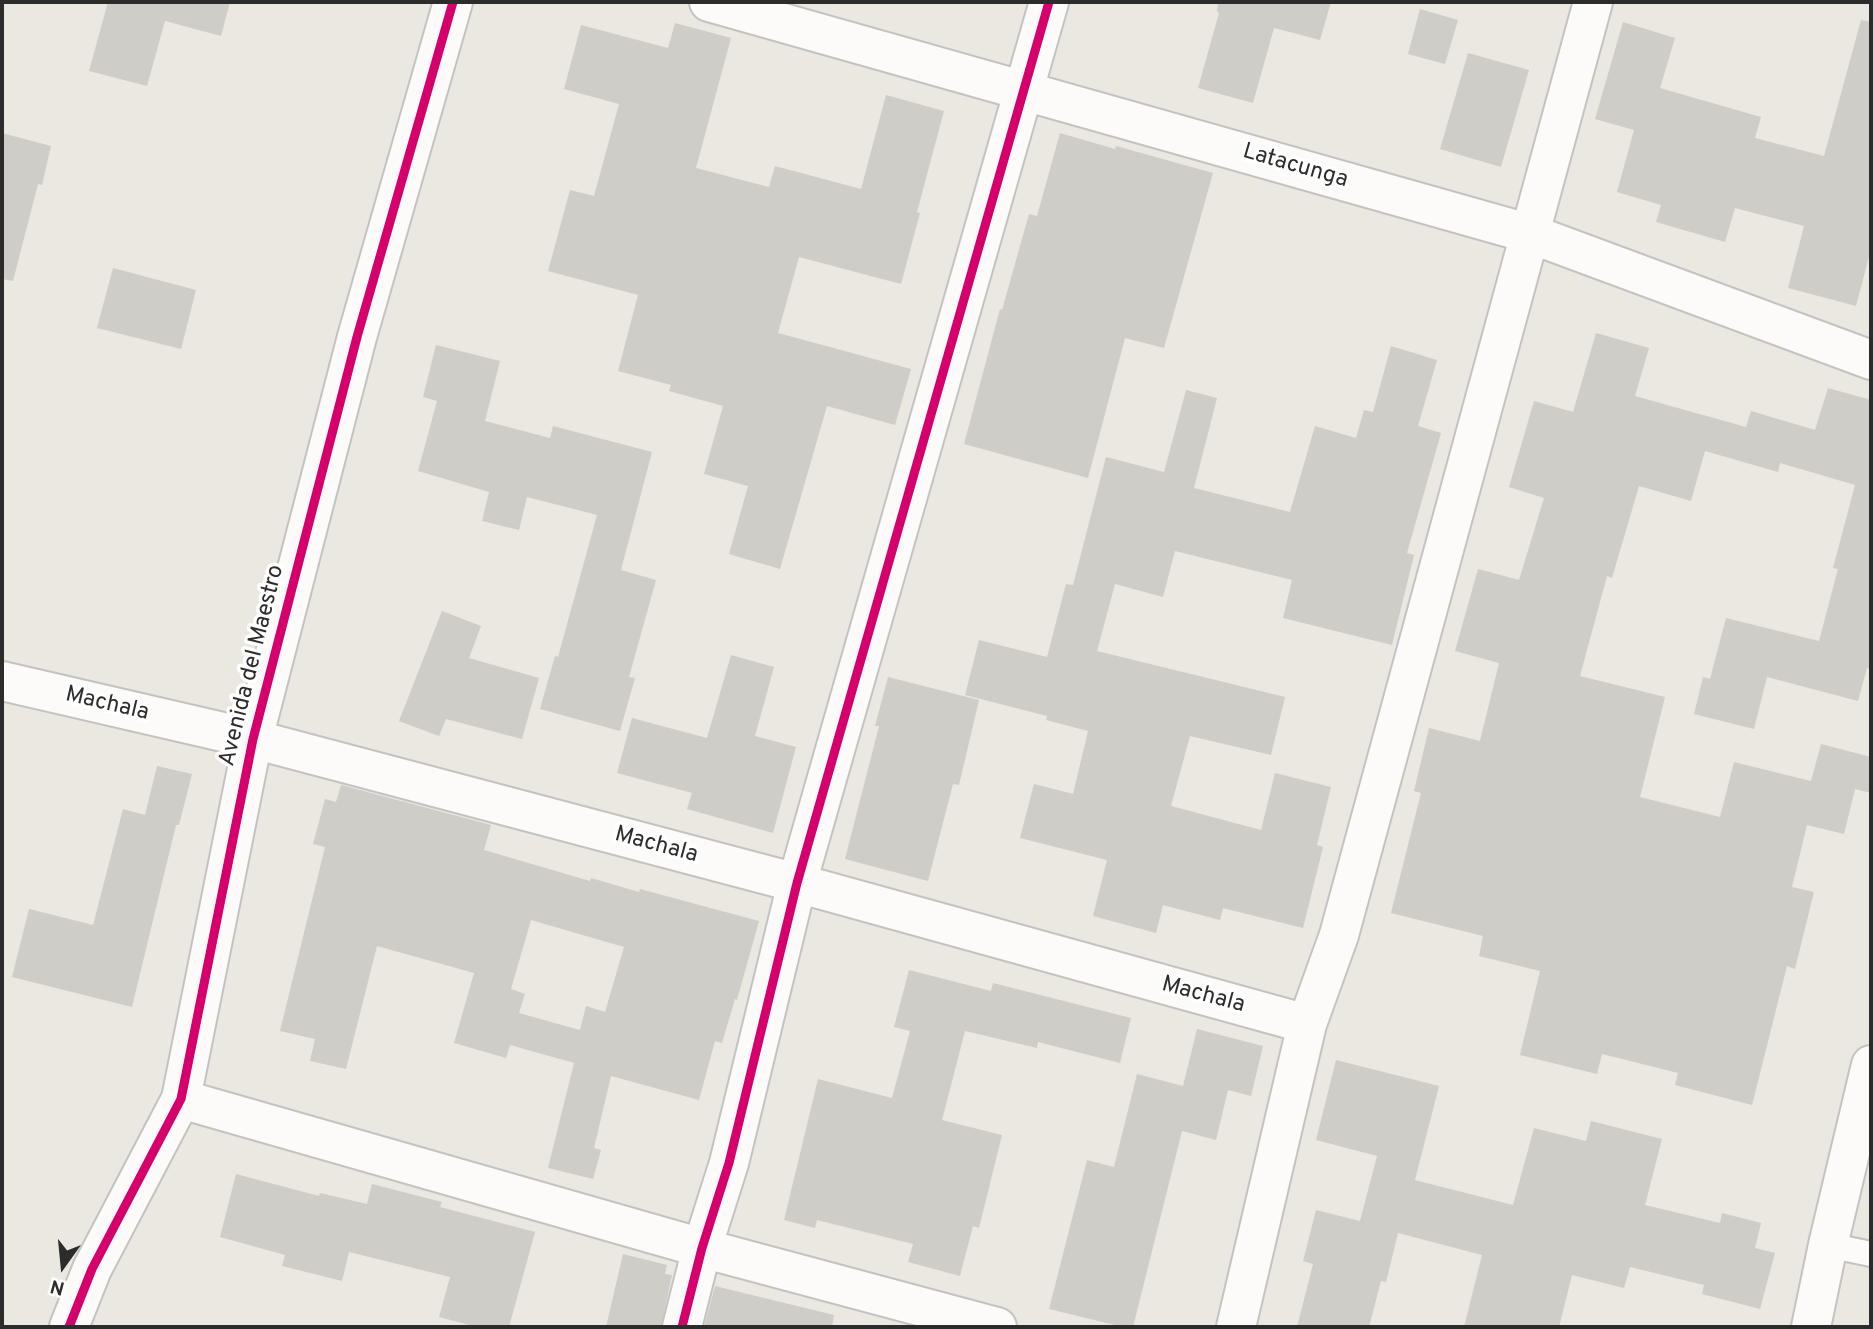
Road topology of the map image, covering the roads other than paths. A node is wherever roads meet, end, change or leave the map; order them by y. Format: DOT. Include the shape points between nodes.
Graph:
graph roads {
  1 [pos="453,2"];
  2 [pos="709,2"];
  3 [pos="1049,2"];
  4 [pos="1593,2"];
  5 [pos="1023,90"];
  6 [pos="1531,234"];
  7 [pos="1871,360"];
  8 [pos="2,681"];
  9 [pos="253,739"];
  10 [pos="797,883"];
  11 [pos="1307,1024"];
  12 [pos="1871,1065"];
  13 [pos="181,1099"];
  14 [pos="1828,1245"];
  15 [pos="702,1248"];
  16 [pos="1871,1254"];
  17 [pos="69,1327"];
  18 [pos="682,1327"];
  19 [pos="997,1327"];
  20 [pos="1236,1327"];
  21 [pos="1811,1327"];
  1 -- 9 [label="street, Avenida del Maestro" via="357,337"];
  2 -- 5 [label="street, Latacunga"];
  3 -- 5 [label="street"];
  4 -- 6 [label="street"];
  5 -- 6 [label="street, Latacunga"];
  5 -- 10 [label="street"];
  6 -- 7 [label="street, Latacunga"];
  6 -- 11 [label="street" via="1339,935"];
  8 -- 9 [label="street, Machala"];
  9 -- 10 [label="street, Machala"];
  9 -- 13 [label="street, Avenida del Maestro"];
  10 -- 11 [label="street, Machala"];
  10 -- 15 [label="street" via="729,1163"];
  11 -- 20 [label="street"];
  12 -- 14 [label="street"];
  13 -- 15 [label="street"];
  13 -- 17 [label="street, Avenida del Maestro" via="92,1269"];
  14 -- 16 [label="lane"];
  14 -- 21 [label="street"];
  15 -- 18 [label="street"];
  15 -- 19 [label="street"];
}
